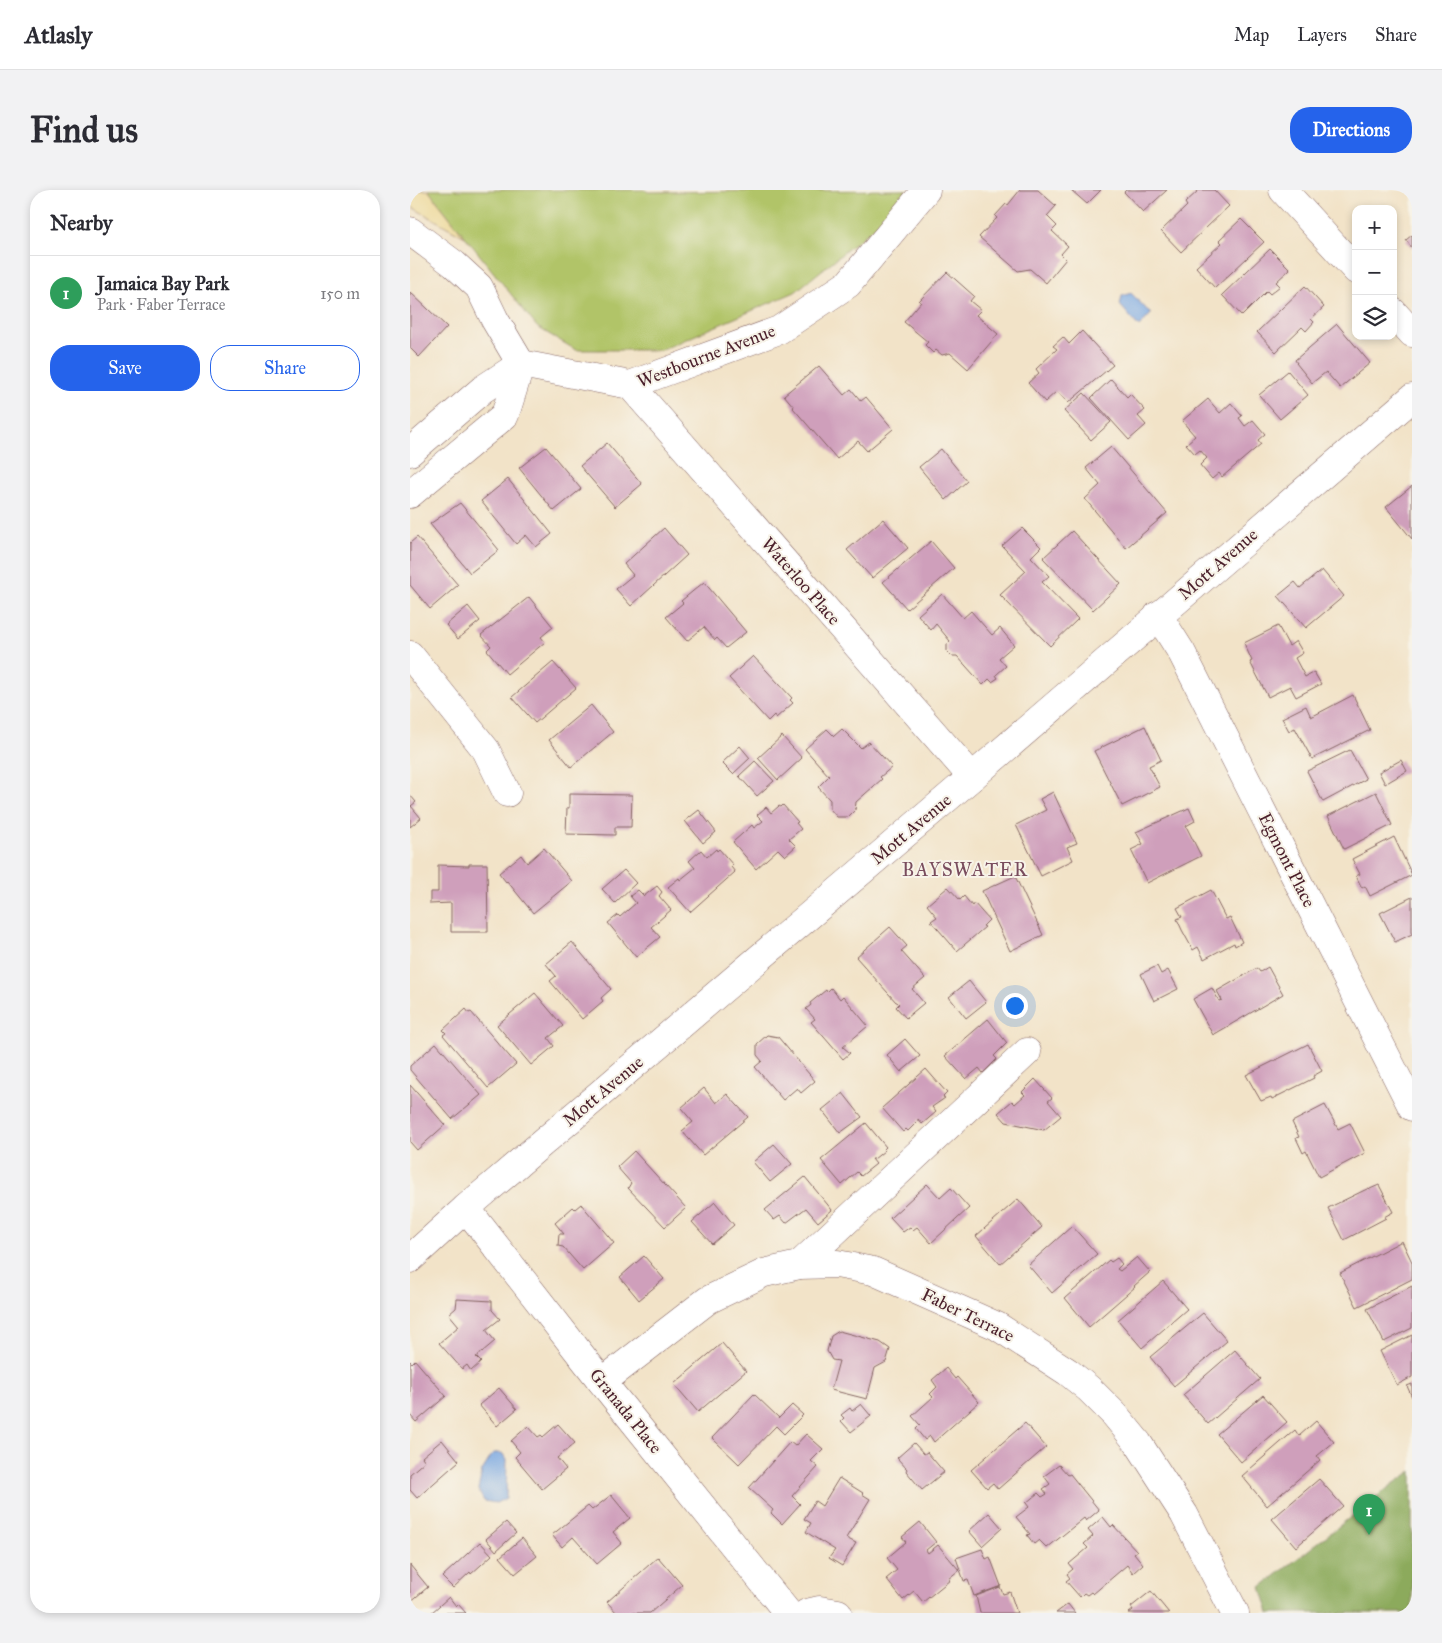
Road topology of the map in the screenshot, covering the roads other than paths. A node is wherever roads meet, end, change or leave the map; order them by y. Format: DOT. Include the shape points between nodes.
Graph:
graph roads {
  1 [pos="926,190"];
  2 [pos="1284,190"];
  3 [pos="410,232"];
  4 [pos="1352,266"];
  5 [pos="1397,316"];
  6 [pos="1412,333"];
  7 [pos="521,364"];
  8 [pos="630,385"];
  9 [pos="1412,398"];
  10 [pos="410,452"];
  11 [pos="410,494"];
  12 [pos="1158,616"];
  13 [pos="410,655"];
  14 [pos="972,777"];
  15 [pos="507,793"];
  16 [pos="1028,1052"];
  17 [pos="1412,1107"];
  18 [pos="466,1208"];
  19 [pos="410,1259"];
  20 [pos="799,1265"];
  21 [pos="602,1382"];
  22 [pos="788,1613"];
  23 [pos="807,1613"];
  24 [pos="838,1613"];
  25 [pos="1235,1613"];
  1 -- 8 [label="street, Westbourne Avenue" via="848,284 778,330"];
  2 -- 4 [label="street"];
  3 -- 7 [label="street" via="479,287"];
  5 -- 6 [label="street"];
  7 -- 8 [label="street, Westbourne Avenue"];
  7 -- 10 [label="street" via="482,389"];
  7 -- 11 [label="street" via="506,416"];
  8 -- 14 [label="street, Waterloo Place"];
  9 -- 12 [label="street, Mott Avenue"];
  12 -- 14 [label="street, Mott Avenue"];
  12 -- 17 [label="street, Egmont Place" via="1182,652"];
  13 -- 15 [label="street" via="486,750"];
  14 -- 18 [label="street, Mott Avenue"];
  16 -- 20 [label="street"];
  18 -- 19 [label="street, Mott Avenue"];
  18 -- 21 [label="street, Granada Place"];
  20 -- 21 [label="street, Faber Terrace" via="764,1273 708,1300"];
  20 -- 25 [label="street, Faber Terrace" via="837,1264 873,1271 997,1326 1068,1372 1115,1415 1138,1443 1184,1514"];
  21 -- 22 [label="street, Granada Place"];
  23 -- 24 [label="street" via="820,1610"];
}
